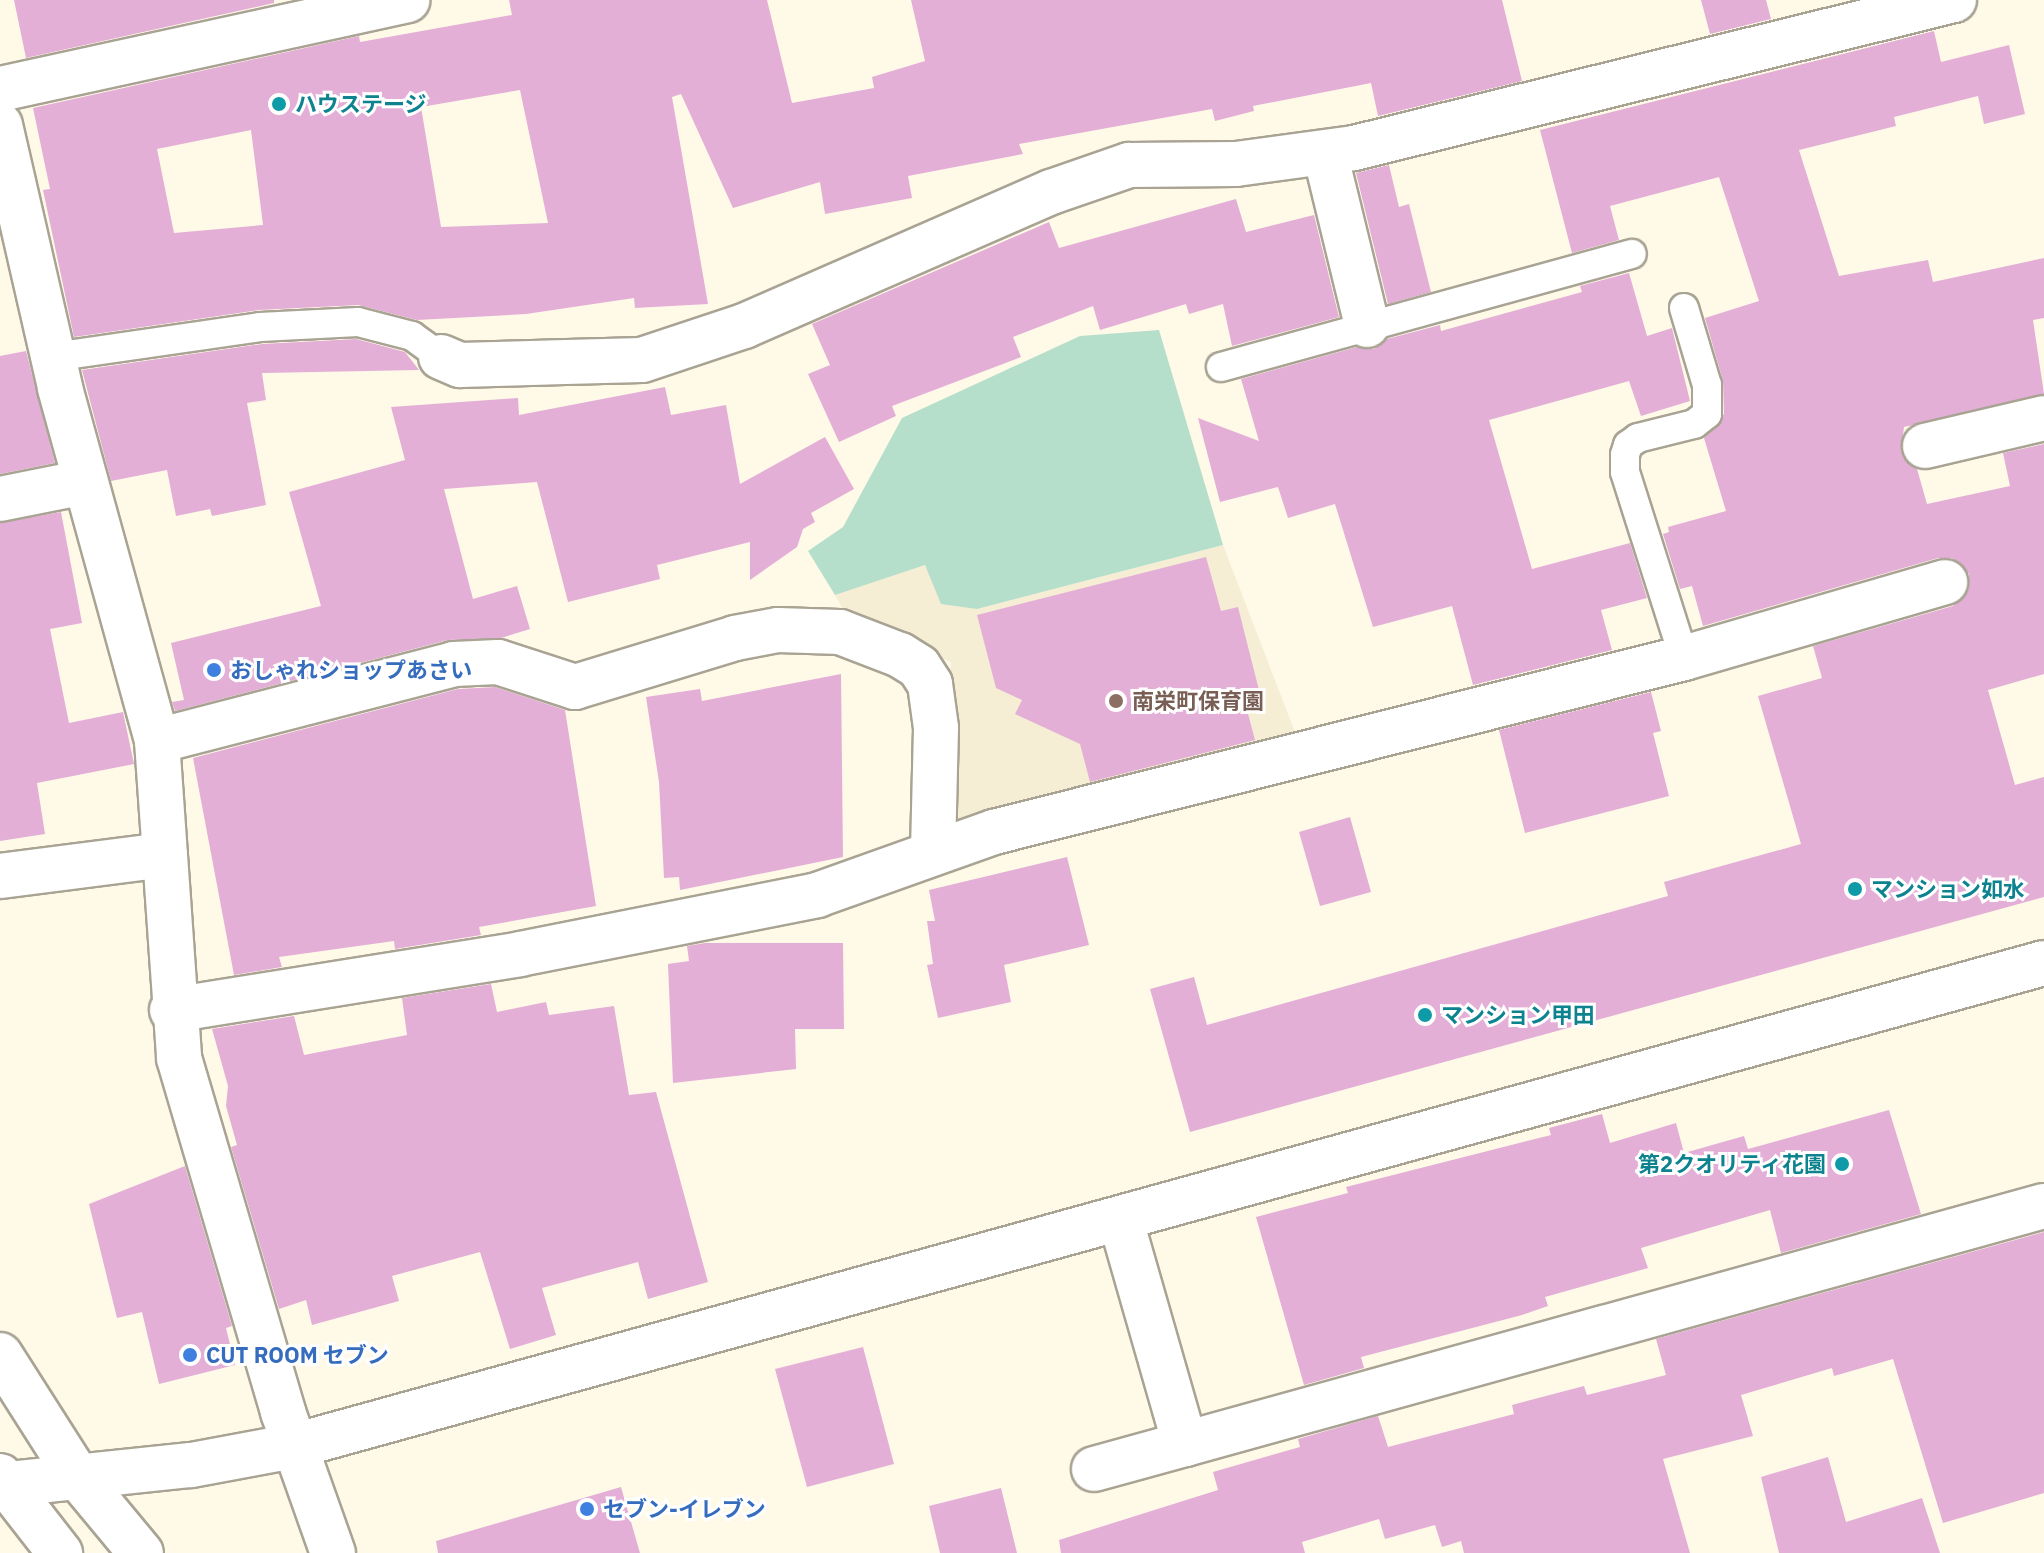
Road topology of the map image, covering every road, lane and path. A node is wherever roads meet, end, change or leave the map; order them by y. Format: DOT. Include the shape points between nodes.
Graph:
graph roads {
  1 [pos="407,0"];
  2 [pos="1954,0"];
  3 [pos="0,89"];
  4 [pos="0,125"];
  5 [pos="1325,153"];
  6 [pos="1632,254"];
  7 [pos="1684,308"];
  8 [pos="1367,325"];
  9 [pos="53,357"];
  10 [pos="441,357"];
  11 [pos="1221,367"];
  12 [pos="2044,418"];
  13 [pos="1925,446"];
  14 [pos="85,482"];
  15 [pos="0,499"];
  16 [pos="1945,582"];
  17 [pos="1684,658"];
  18 [pos="157,741"];
  19 [pos="933,850"];
  20 [pos="165,855"];
  21 [pos="0,876"];
  22 [pos="2044,963"];
  23 [pos="172,1010"];
  24 [pos="2044,1206"];
  25 [pos="1121,1221"];
  26 [pos="0,1355"];
  27 [pos="1185,1444"];
  28 [pos="294,1446"];
  29 [pos="1094,1469"];
  30 [pos="77,1476"];
  31 [pos="2,1482"];
  32 [pos="60,1553"];
  33 [pos="141,1553"];
  34 [pos="333,1553"];
  1 -- 3 [label="street"];
  2 -- 5 [label="street"];
  4 -- 9 [label="street"];
  5 -- 8 [label="street"];
  5 -- 10 [label="street" via="1236,164 1129,165 1094,175 744,326 642,360 460,365"];
  6 -- 8 [label="lane"];
  7 -- 17 [label="lane" via="1709,393 1707,414 1694,424 1638,438 1625,455 1625,472"];
  8 -- 11 [label="lane"];
  9 -- 10 [label="lane" via="260,327 358,322 412,336"];
  9 -- 14 [label="street"];
  12 -- 13 [label="street"];
  14 -- 15 [label="street"];
  14 -- 18 [label="street"];
  16 -- 17 [label="street"];
  17 -- 19 [label="street"];
  18 -- 19 [label="street" via="454,664 498,662 575,687 735,638 778,630 840,632 900,655 919,667 930,684 936,728"];
  18 -- 20 [label="street"];
  19 -- 23 [label="street" via="817,895 727,914 520,954"];
  20 -- 21 [label="street"];
  20 -- 23 [label="street"];
  22 -- 25 [label="street"];
  23 -- 28 [label="street" via="195,1124"];
  24 -- 27 [label="street"];
  25 -- 27 [label="street"];
  25 -- 28 [label="street"];
  26 -- 30 [label="street"];
  27 -- 29 [label="street"];
  28 -- 30 [label="street" via="191,1465"];
  28 -- 34 [label="street"];
  30 -- 31 [label="street"];
  30 -- 33 [label="street"];
  31 -- 32 [label="street"];
}
